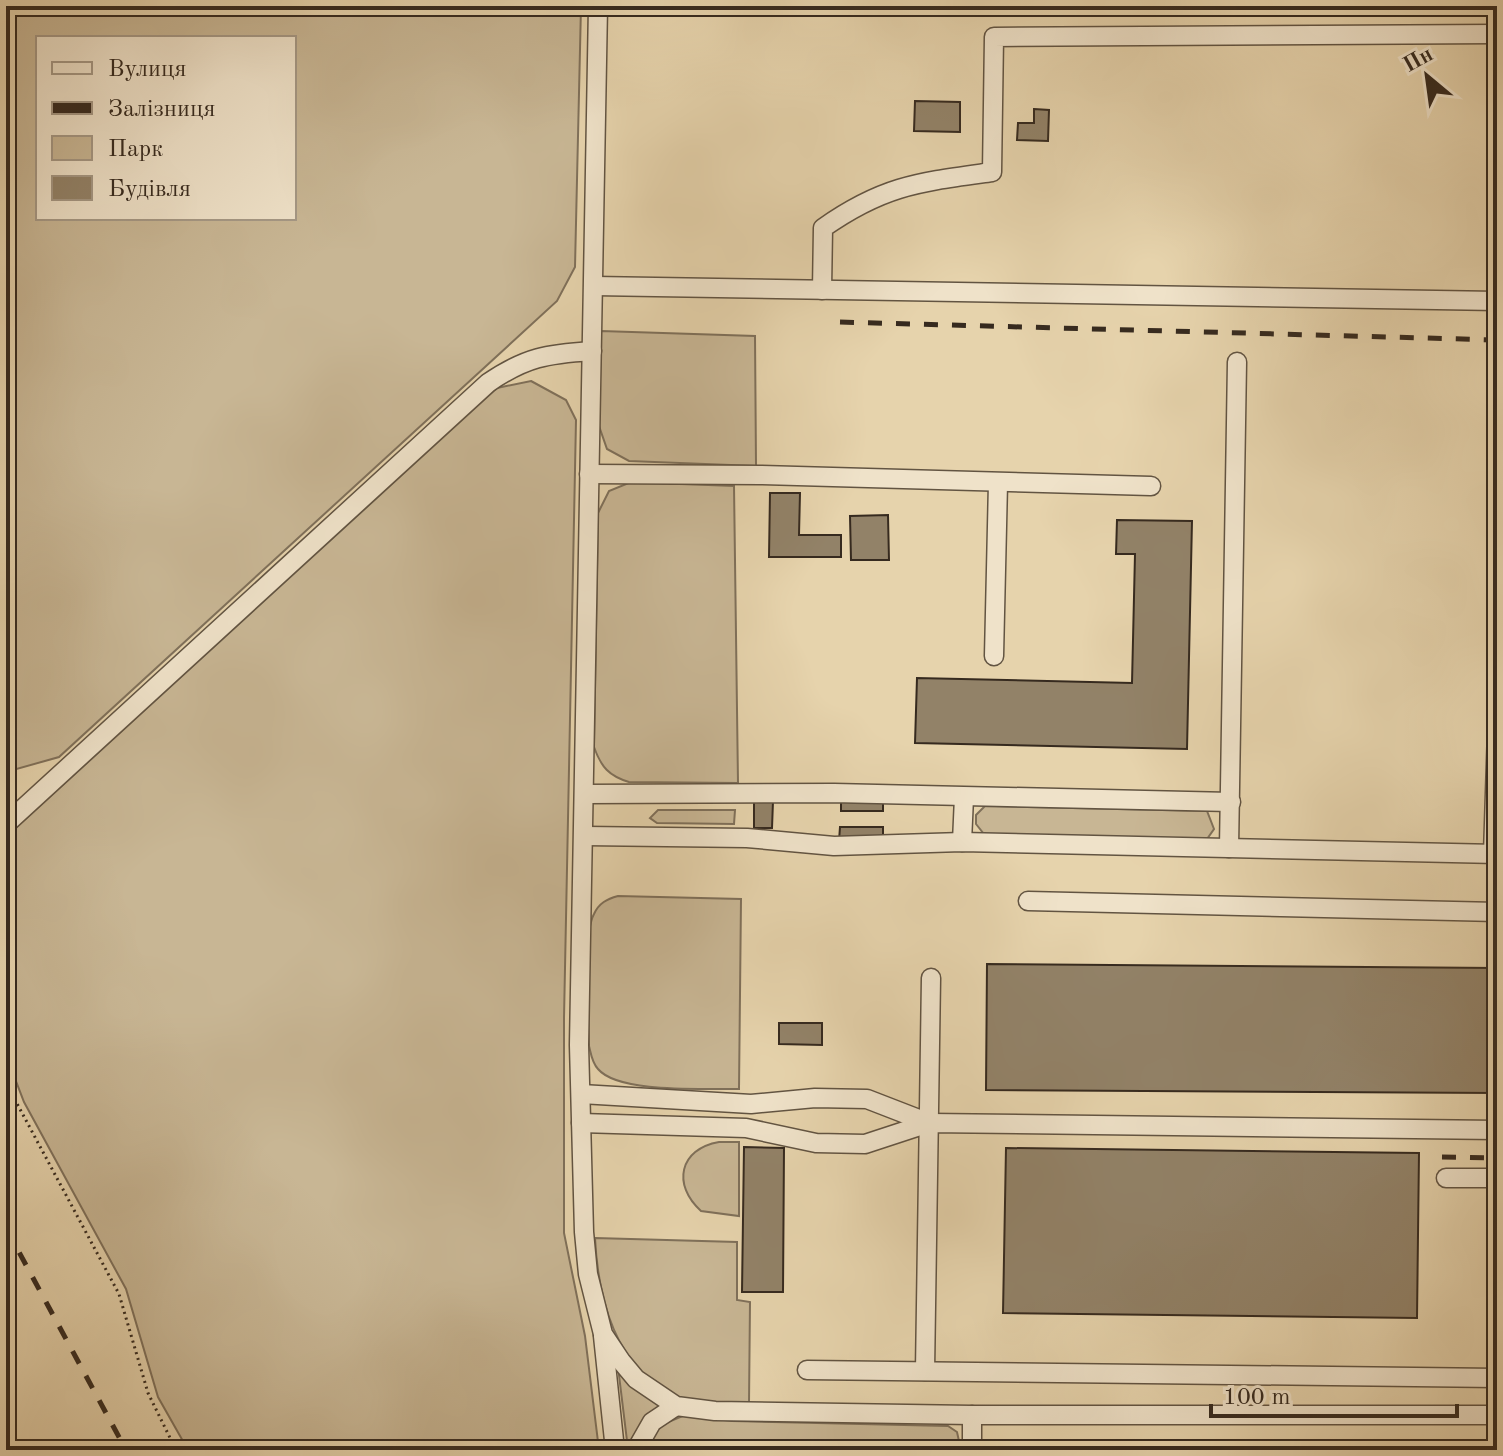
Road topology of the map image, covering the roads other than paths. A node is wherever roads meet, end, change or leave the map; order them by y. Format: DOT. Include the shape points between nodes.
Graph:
graph roads {
  1 [pos="598,6"];
  2 [pos="1497,34"];
  3 [pos="594,286"];
  4 [pos="822,290"];
  5 [pos="1497,301"];
  6 [pos="592,351"];
  7 [pos="1237,362"];
  8 [pos="589,474"];
  9 [pos="998,483"];
  10 [pos="1151,486"];
  11 [pos="994,656"];
  12 [pos="1497,731"];
  13 [pos="586,794"];
  14 [pos="964,797"];
  15 [pos="1231,802"];
  16 [pos="6,824"];
  17 [pos="585,836"];
  18 [pos="962,842"];
  19 [pos="1229,848"];
  20 [pos="1495,854"];
  21 [pos="1028,901"];
  22 [pos="1497,912"];
  23 [pos="931,978"];
  24 [pos="581,1094"];
  25 [pos="581,1123"];
  26 [pos="929,1123"];
  27 [pos="1497,1130"];
  28 [pos="1446,1178"];
  29 [pos="1497,1178"];
  30 [pos="603,1334"];
  31 [pos="807,1370"];
  32 [pos="925,1371"];
  33 [pos="1497,1378"];
  34 [pos="676,1406"];
  35 [pos="972,1415"];
  36 [pos="1497,1415"];
  37 [pos="615,1450"];
  38 [pos="636,1450"];
  39 [pos="972,1450"];
  1 -- 3 [label="street"];
  2 -- 4 [label="street" via="994,37 992,172 911,183 858,203 823,228"];
  3 -- 4 [label="street"];
  3 -- 6 [label="street"];
  4 -- 5 [label="street"];
  6 -- 8 [label="street"];
  6 -- 16 [label="street" via="536,357 488,383"];
  7 -- 15 [label="street"];
  8 -- 9 [label="street"];
  8 -- 13 [label="street"];
  9 -- 10 [label="street"];
  9 -- 11 [label="street"];
  12 -- 20 [label="street"];
  13 -- 14 [label="street"];
  13 -- 17 [label="street"];
  14 -- 15 [label="street"];
  14 -- 18 [label="street"];
  15 -- 19 [label="street"];
  17 -- 18 [label="street" via="747,838 834,846"];
  17 -- 24 [label="street"];
  18 -- 19 [label="street"];
  19 -- 20 [label="street"];
  21 -- 22 [label="street"];
  23 -- 26 [label="street"];
  24 -- 25 [label="street"];
  24 -- 26 [label="street" via="751,1104 867,1099"];
  25 -- 26 [label="street" via="746,1128 816,1143 865,1144"];
  25 -- 30 [label="street" via="585,1246"];
  26 -- 27 [label="street"];
  26 -- 32 [label="street"];
  28 -- 29 [label="street"];
  30 -- 34 [label="street" via="636,1379"];
  30 -- 37 [label="street"];
  31 -- 32 [label="street"];
  32 -- 33 [label="street"];
  34 -- 35 [label="street"];
  34 -- 38 [label="street" via="652,1422"];
  35 -- 36 [label="street"];
  35 -- 39 [label="street"];
}
